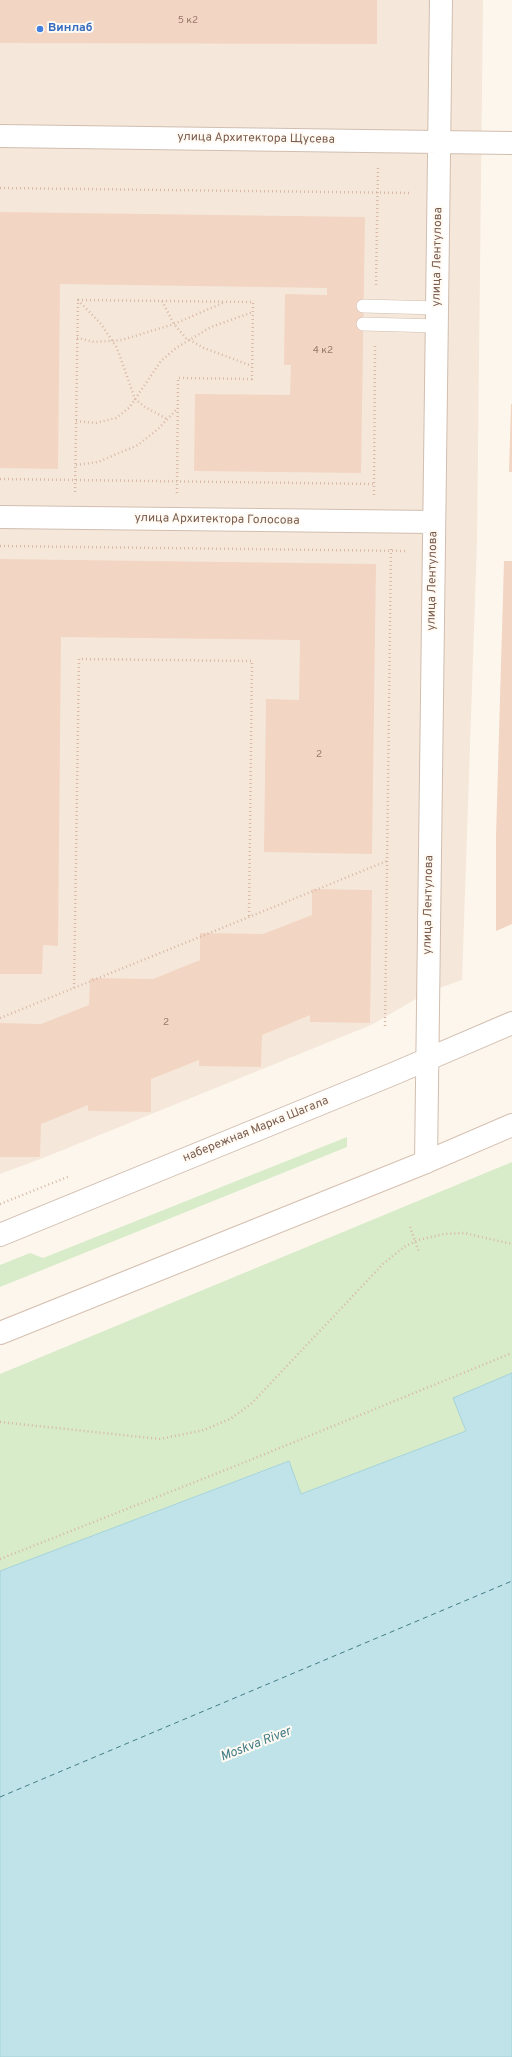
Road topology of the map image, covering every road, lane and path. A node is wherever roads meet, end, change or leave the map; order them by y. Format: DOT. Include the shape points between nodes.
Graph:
graph roads {
  1 [pos="442,0"];
  2 [pos="0,136"];
  3 [pos="440,142"];
  4 [pos="512,143"];
  5 [pos="412,186"];
  6 [pos="0,188"];
  7 [pos="412,193"];
  8 [pos="439,194"];
  9 [pos="412,201"];
  10 [pos="78,300"];
  11 [pos="162,301"];
  12 [pos="228,302"];
  13 [pos="364,306"];
  14 [pos="253,312"];
  15 [pos="438,317"];
  16 [pos="174,324"];
  17 [pos="363,324"];
  18 [pos="77,338"];
  19 [pos="190,340"];
  20 [pos="113,341"];
  21 [pos="252,366"];
  22 [pos="135,399"];
  23 [pos="178,408"];
  24 [pos="167,419"];
  25 [pos="76,421"];
  26 [pos="76,465"];
  27 [pos="0,479"];
  28 [pos="76,480"];
  29 [pos="177,481"];
  30 [pos="374,484"];
  31 [pos="0,517"];
  32 [pos="75,518"];
  33 [pos="176,519"];
  34 [pos="399,522"];
  35 [pos="434,522"];
  36 [pos="0,546"];
  37 [pos="391,551"];
  38 [pos="406,551"];
  39 [pos="433,552"];
  40 [pos="406,559"];
  41 [pos="387,861"];
  42 [pos="249,917"];
  43 [pos="74,988"];
  44 [pos="0,1018"];
  45 [pos="512,1023"];
  46 [pos="385,1026"];
  47 [pos="427,1059"];
  48 [pos="512,1125"];
  49 [pos="426,1162"];
  50 [pos="73,1175"];
  51 [pos="0,1204"];
  52 [pos="410,1227"];
  53 [pos="0,1235"];
  54 [pos="415,1242"];
  55 [pos="512,1244"];
  56 [pos="419,1252"];
  57 [pos="0,1332"];
  58 [pos="512,1353"];
  59 [pos="0,1422"];
  60 [pos="0,1559"];
  1 -- 3 [label="street, улица Лентулова"];
  2 -- 3 [label="street, улица Архитектора Щусева"];
  3 -- 4 [label="street, улица Архитектора Щусева"];
  3 -- 8 [label="street, улица Лентулова"];
  5 -- 7 [label="path"];
  6 -- 7 [label="path"];
  7 -- 8 [label="path"];
  7 -- 9 [label="path"];
  8 -- 15 [label="street, улица Лентулова"];
  10 -- 11 [label="path"];
  10 -- 18 [label="path"];
  10 -- 20 [label="path"];
  11 -- 12 [label="path"];
  11 -- 16 [label="path"];
  12 -- 14 [label="path" via="253,302"];
  12 -- 16 [label="path"];
  13 -- 15 [label="lane"];
  14 -- 19 [label="path" via="211,328"];
  14 -- 21 [label="path"];
  15 -- 17 [label="lane"];
  15 -- 35 [label="street, улица Лентулова"];
  16 -- 19 [label="path"];
  16 -- 20 [label="path" via="146,334"];
  18 -- 20 [label="path" via="94,342"];
  18 -- 25 [label="path"];
  19 -- 21 [label="path"];
  19 -- 22 [label="path" via="160,361"];
  20 -- 22 [label="path"];
  21 -- 23 [label="path" via="252,380 178,378"];
  22 -- 24 [label="path"];
  22 -- 25 [label="path" via="116,418 96,423"];
  23 -- 24 [label="path"];
  23 -- 29 [label="path"];
  24 -- 26 [label="path" via="138,445 119,455 98,462"];
  25 -- 26 [label="path"];
  26 -- 28 [label="path"];
  27 -- 28 [label="path"];
  28 -- 29 [label="path"];
  28 -- 32 [label="path"];
  29 -- 30 [label="path"];
  29 -- 33 [label="path"];
  31 -- 32 [label="street, улица Архитектора Голосова"];
  32 -- 33 [label="street, улица Архитектора Голосова"];
  33 -- 34 [label="street, улица Архитектора Голосова"];
  34 -- 35 [label="street, улица Архитектора Голосова"];
  34 -- 37 [label="path"];
  34 -- 38 [label="path"];
  35 -- 39 [label="street, улица Лентулова"];
  36 -- 37 [label="path"];
  37 -- 38 [label="path"];
  37 -- 41 [label="path"];
  38 -- 39 [label="path"];
  38 -- 40 [label="path"];
  39 -- 47 [label="street, улица Лентулова"];
  41 -- 42 [label="path"];
  41 -- 46 [label="path"];
  42 -- 43 [label="path"];
  42 -- 43 [label="path" via="252,661 79,659"];
  43 -- 44 [label="path"];
  45 -- 47 [label="street, набережная Марка Шагала"];
  47 -- 49 [label="street, улица Лентулова"];
  47 -- 53 [label="street, набережная Марка Шагала"];
  48 -- 49 [label="street"];
  49 -- 57 [label="street"];
  50 -- 51 [label="path"];
  52 -- 54 [label="path"];
  54 -- 55 [label="path" via="444,1234 464,1233"];
  54 -- 56 [label="path"];
  54 -- 59 [label="path" via="404,1247 383,1264 265,1392 230,1419 204,1430 160,1439"];
  58 -- 60 [label="path"];
}
